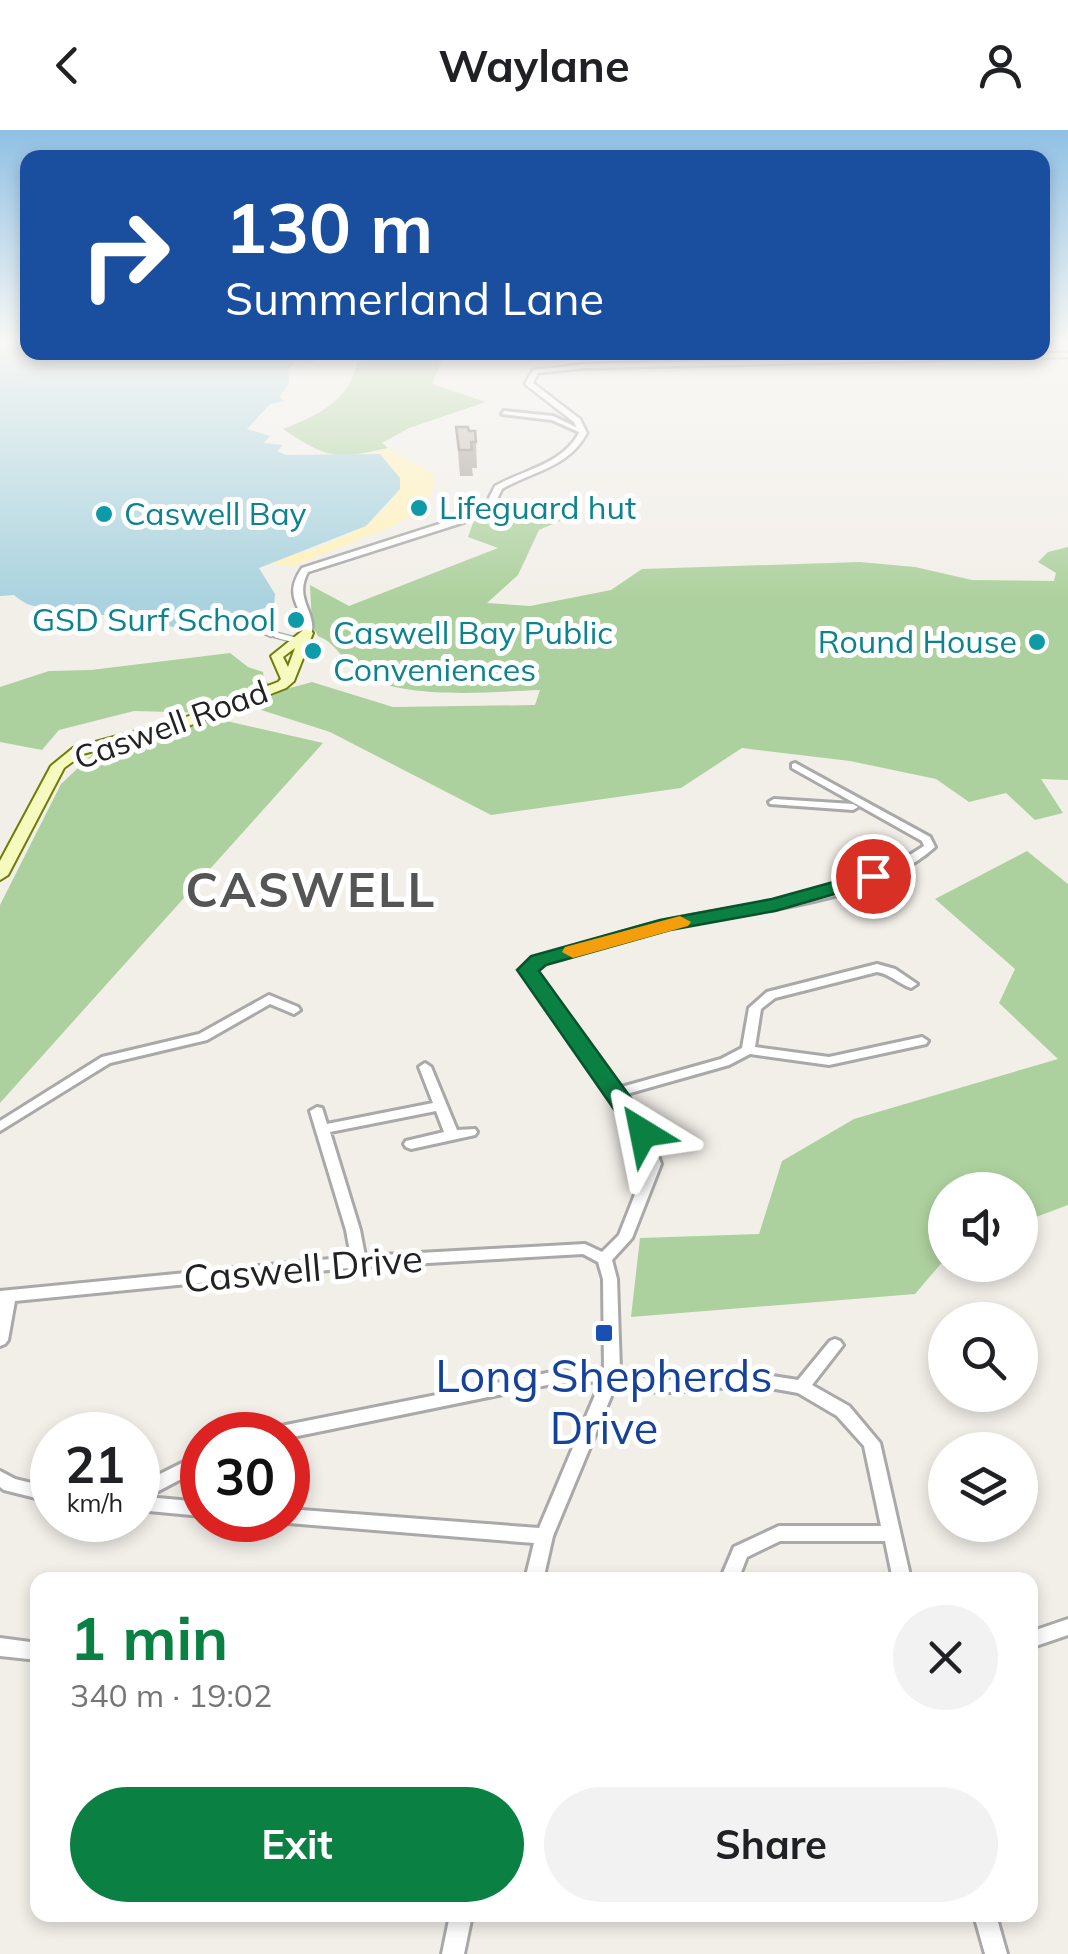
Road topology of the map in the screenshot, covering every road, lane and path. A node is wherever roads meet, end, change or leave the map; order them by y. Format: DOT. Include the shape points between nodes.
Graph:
graph roads {
  1 [pos="576,428"];
  2 [pos="580,428"];
  3 [pos="582,431"];
  4 [pos="258,628"];
  5 [pos="301,636"];
  6 [pos="795,766"];
  7 [pos="774,802"];
  8 [pos="855,804"];
  9 [pos="0,876"];
  10 [pos="911,984"];
  11 [pos="294,1010"];
  12 [pos="922,1040"];
  13 [pos="748,1050"];
  14 [pos="425,1067"];
  15 [pos="615,1093"];
  16 [pos="441,1106"];
  17 [pos="317,1111"];
  18 [pos="0,1127"];
  19 [pos="322,1129"];
  20 [pos="470,1132"];
  21 [pos="452,1135"];
  22 [pos="411,1144"];
  23 [pos="604,1259"];
  24 [pos="358,1262"];
  25 [pos="4,1297"];
  26 [pos="0,1340"];
  27 [pos="835,1345"];
  28 [pos="612,1374"];
  29 [pos="802,1388"];
  30 [pos="310,1427"];
  31 [pos="0,1478"];
  32 [pos="30,1490"];
  33 [pos="310,1518"];
  34 [pos="891,1532"];
  35 [pos="544,1536"];
  36 [pos="536,1572"];
  37 [pos="732,1572"];
  38 [pos="900,1572"];
  39 [pos="1068,1627"];
  40 [pos="1038,1637"];
  41 [pos="0,1648"];
  42 [pos="30,1651"];
  43 [pos="460,1922"];
  44 [pos="988,1922"];
  45 [pos="453,1954"];
  46 [pos="996,1954"];
  1 -- 3 [label="street"];
  2 -- 3 [label="street"];
  3 -- 5 [label="street, Caswell Road" via="558,462 498,488 488,512 302,572 297,603 310,623"];
  4 -- 5 [label="street"];
  5 -- 9 [label="main road, Caswell Road" via="277,656 288,682 186,722 78,751 58,766"];
  6 -- 8 [label="street"];
  7 -- 8 [label="street"];
  8 -- 15 [label="street" via="930,847 901,867 845,886 668,924 538,960 528,970"];
  10 -- 13 [label="street" via="877,968 772,995 757,1005"];
  11 -- 18 [label="street" via="269,999 203,1037 106,1060"];
  12 -- 13 [label="street" via="829,1060"];
  13 -- 15 [label="street"];
  14 -- 16 [label="street"];
  15 -- 23 [label="street" via="643,1133 654,1164 626,1238"];
  16 -- 19 [label="street"];
  16 -- 21 [label="street"];
  17 -- 19 [label="street"];
  19 -- 24 [label="street"];
  20 -- 21 [label="street"];
  21 -- 22 [label="street"];
  23 -- 24 [label="street, Caswell Drive" via="585,1249"];
  23 -- 28 [label="street"];
  24 -- 25 [label="street, Caswell Drive"];
  25 -- 26 [label="street"];
  27 -- 29 [label="street"];
  28 -- 29 [label="street" via="646,1385 754,1379"];
  28 -- 30 [label="street" via="552,1378"];
  28 -- 35 [label="street"];
  29 -- 34 [label="street" via="843,1412 872,1443"];
  31 -- 32 [label="street"];
  33 -- 35 [label="street"];
  34 -- 37 [label="street" via="779,1534 740,1552"];
  34 -- 38 [label="street"];
  35 -- 36 [label="street"];
  39 -- 40 [label="street"];
  41 -- 42 [label="street"];
  43 -- 45 [label="street"];
  44 -- 46 [label="street"];
}
